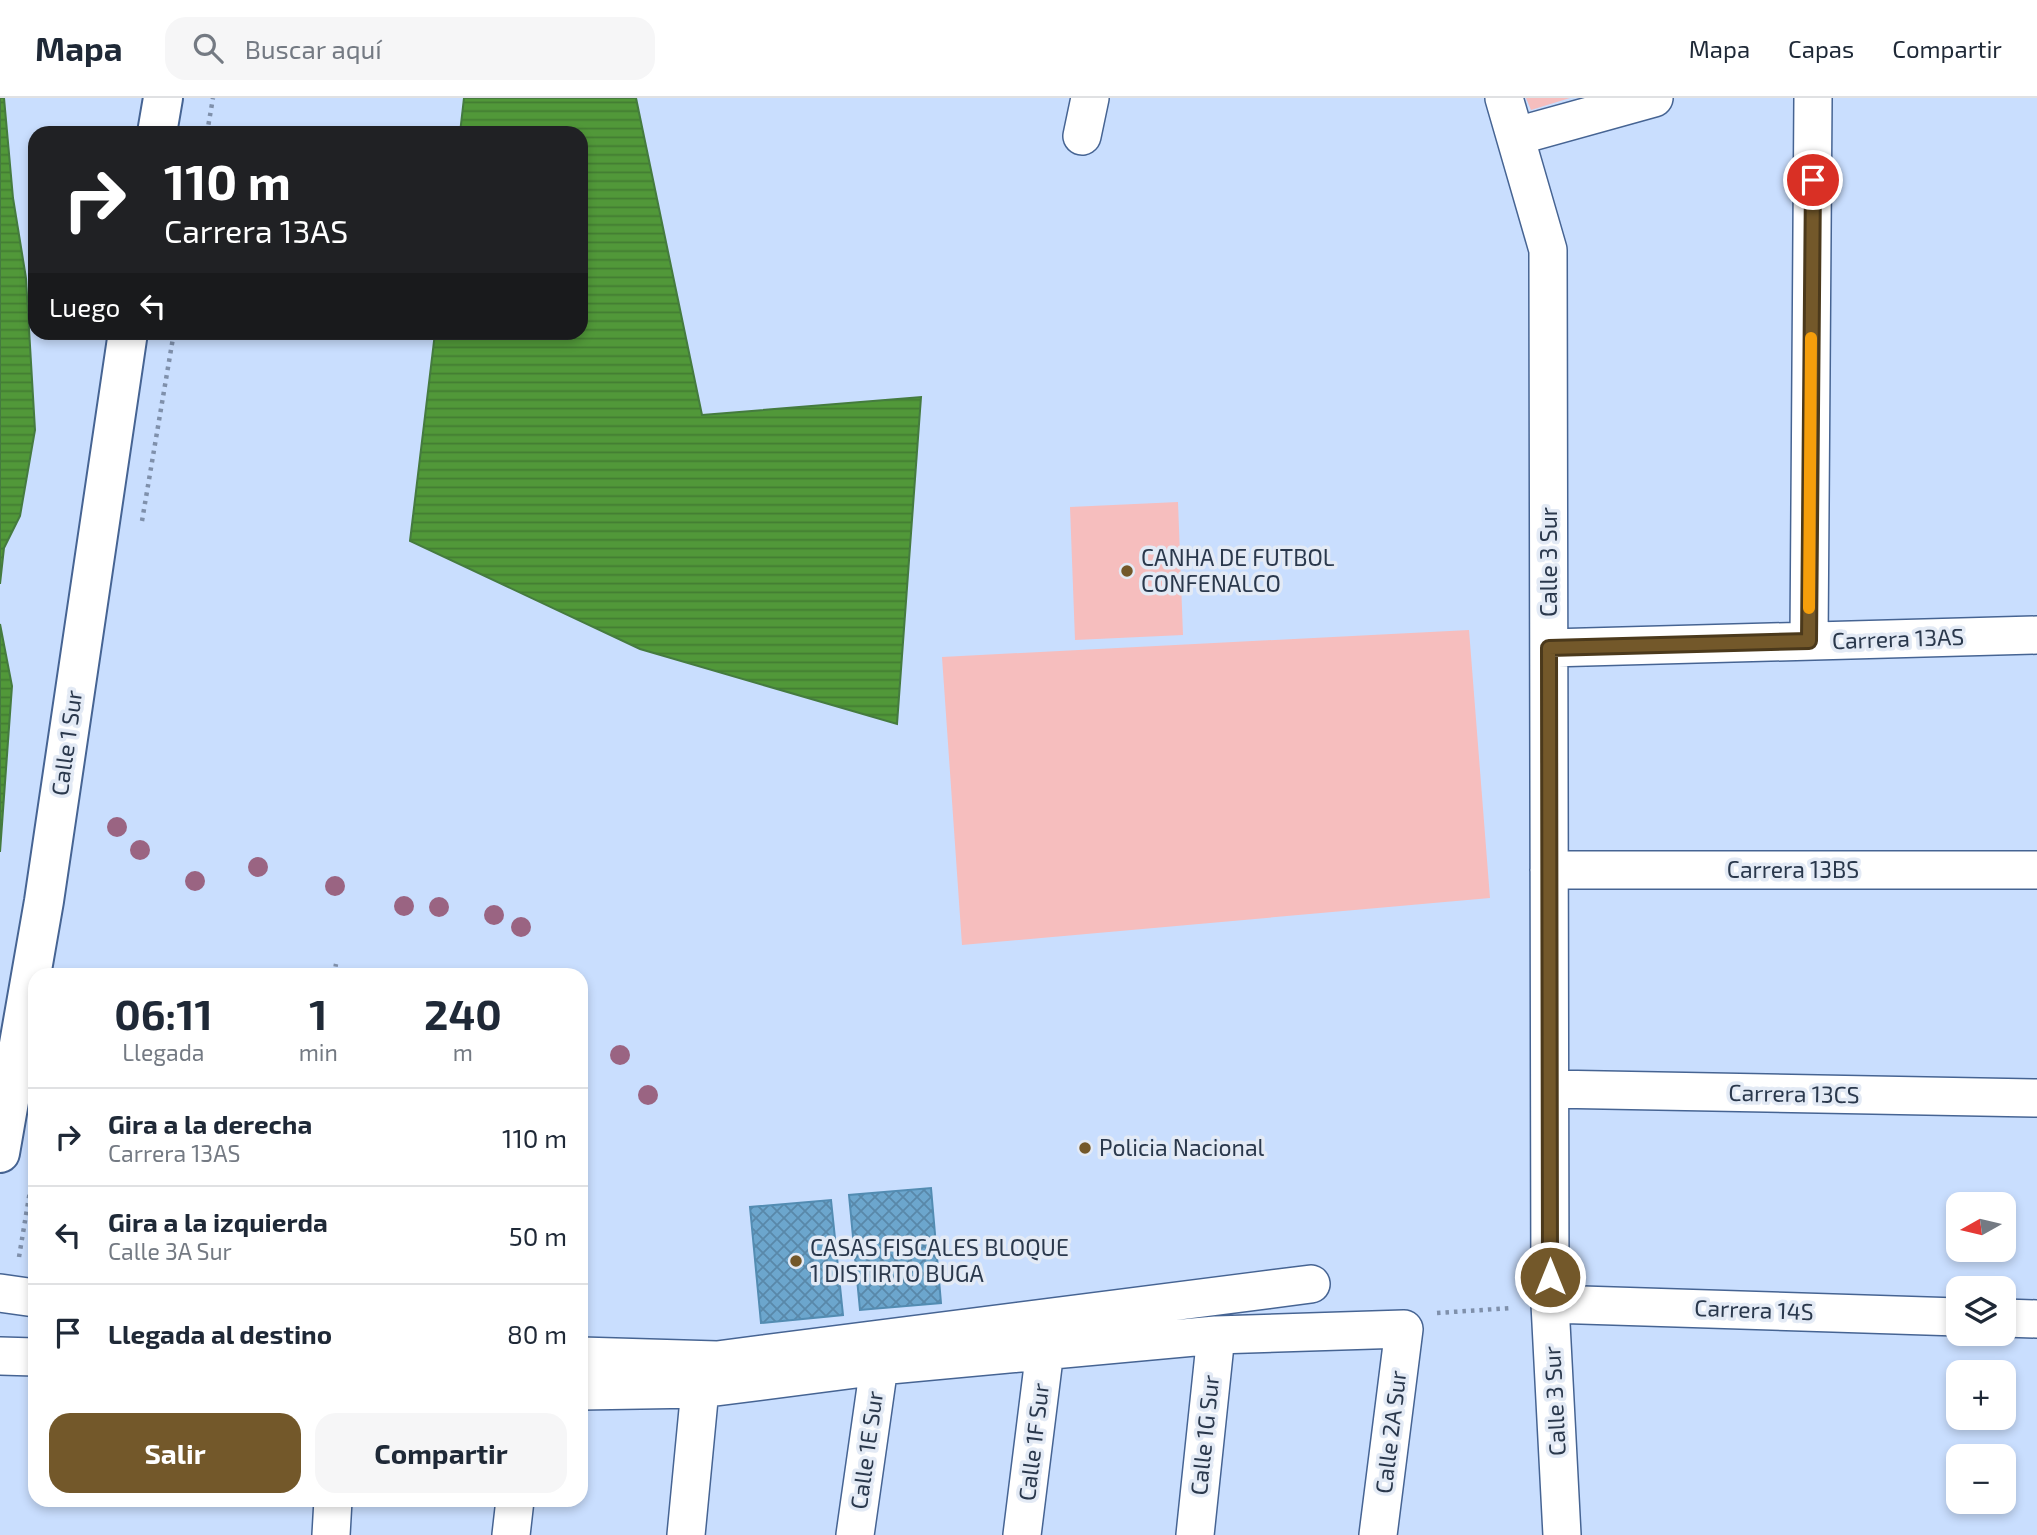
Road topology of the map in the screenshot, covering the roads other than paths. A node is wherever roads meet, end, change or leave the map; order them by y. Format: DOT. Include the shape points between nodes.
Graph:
graph roads {
  1 [pos="163,98"];
  2 [pos="1090,98"];
  3 [pos="1504,98"];
  4 [pos="1654,98"];
  5 [pos="1813,98"];
  6 [pos="158,126"];
  7 [pos="1082,136"];
  8 [pos="1517,136"];
  9 [pos="127,340"];
  10 [pos="2037,635"];
  11 [pos="1809,641"];
  12 [pos="1549,648"];
  13 [pos="1549,870"];
  14 [pos="2037,870"];
  15 [pos="32,968"];
  16 [pos="28,992"];
  17 [pos="1550,1089"];
  18 [pos="2037,1098"];
  19 [pos="0,1153"];
  20 [pos="9,1278"];
  21 [pos="1311,1284"];
  22 [pos="28,1293"];
  23 [pos="1534,1306"];
  24 [pos="1946,1317"];
  25 [pos="2016,1318"];
  26 [pos="2037,1319"];
  27 [pos="1216,1335"];
  28 [pos="1045,1350"];
  29 [pos="0,1356"];
  30 [pos="588,1356"];
  31 [pos="28,1357"];
  32 [pos="879,1366"];
  33 [pos="700,1389"];
  34 [pos="588,1391"];
  35 [pos="333,1507"];
  36 [pos="513,1507"];
  37 [pos="331,1535"];
  38 [pos="511,1535"];
  39 [pos="686,1535"];
  40 [pos="855,1535"];
  41 [pos="1023,1535"];
  42 [pos="1195,1535"];
  43 [pos="1378,1535"];
  44 [pos="1562,1535"];
  1 -- 6 [label="main road"];
  2 -- 7 [label="street"];
  3 -- 8 [label="street, Calle 3 Sur"];
  4 -- 8 [label="street"];
  5 -- 11 [label="street"];
  8 -- 12 [label="street, Calle 3 Sur" via="1548,250"];
  9 -- 15 [label="main road, Calle 1 Sur"];
  10 -- 11 [label="street, Carrera 13AS"];
  11 -- 12 [label="street, Carrera 13AS"];
  12 -- 13 [label="street, Calle 3 Sur"];
  13 -- 14 [label="street, Carrera 13BS"];
  13 -- 17 [label="street, Calle 3 Sur"];
  16 -- 19 [label="main road, Calle 1 Sur"];
  17 -- 18 [label="street, Carrera 13CS"];
  17 -- 23 [label="street, Calle 3 Sur"];
  20 -- 22 [label="street"];
  21 -- 30 [label="street" via="717,1360"];
  23 -- 24 [label="street, Carrera 14S"];
  23 -- 44 [label="street, Calle 3 Sur"];
  25 -- 26 [label="street"];
  27 -- 28 [label="street"];
  27 -- 42 [label="street, Calle 1G Sur"];
  27 -- 43 [label="street, Calle 2A Sur" via="1416,1321"];
  28 -- 32 [label="street"];
  28 -- 41 [label="street, Calle 1F Sur"];
  29 -- 31 [label="street"];
  32 -- 33 [label="street"];
  32 -- 40 [label="street, Calle 1E Sur"];
  33 -- 34 [label="street"];
  33 -- 39 [label="street"];
  35 -- 37 [label="street"];
  36 -- 38 [label="street"];
}
